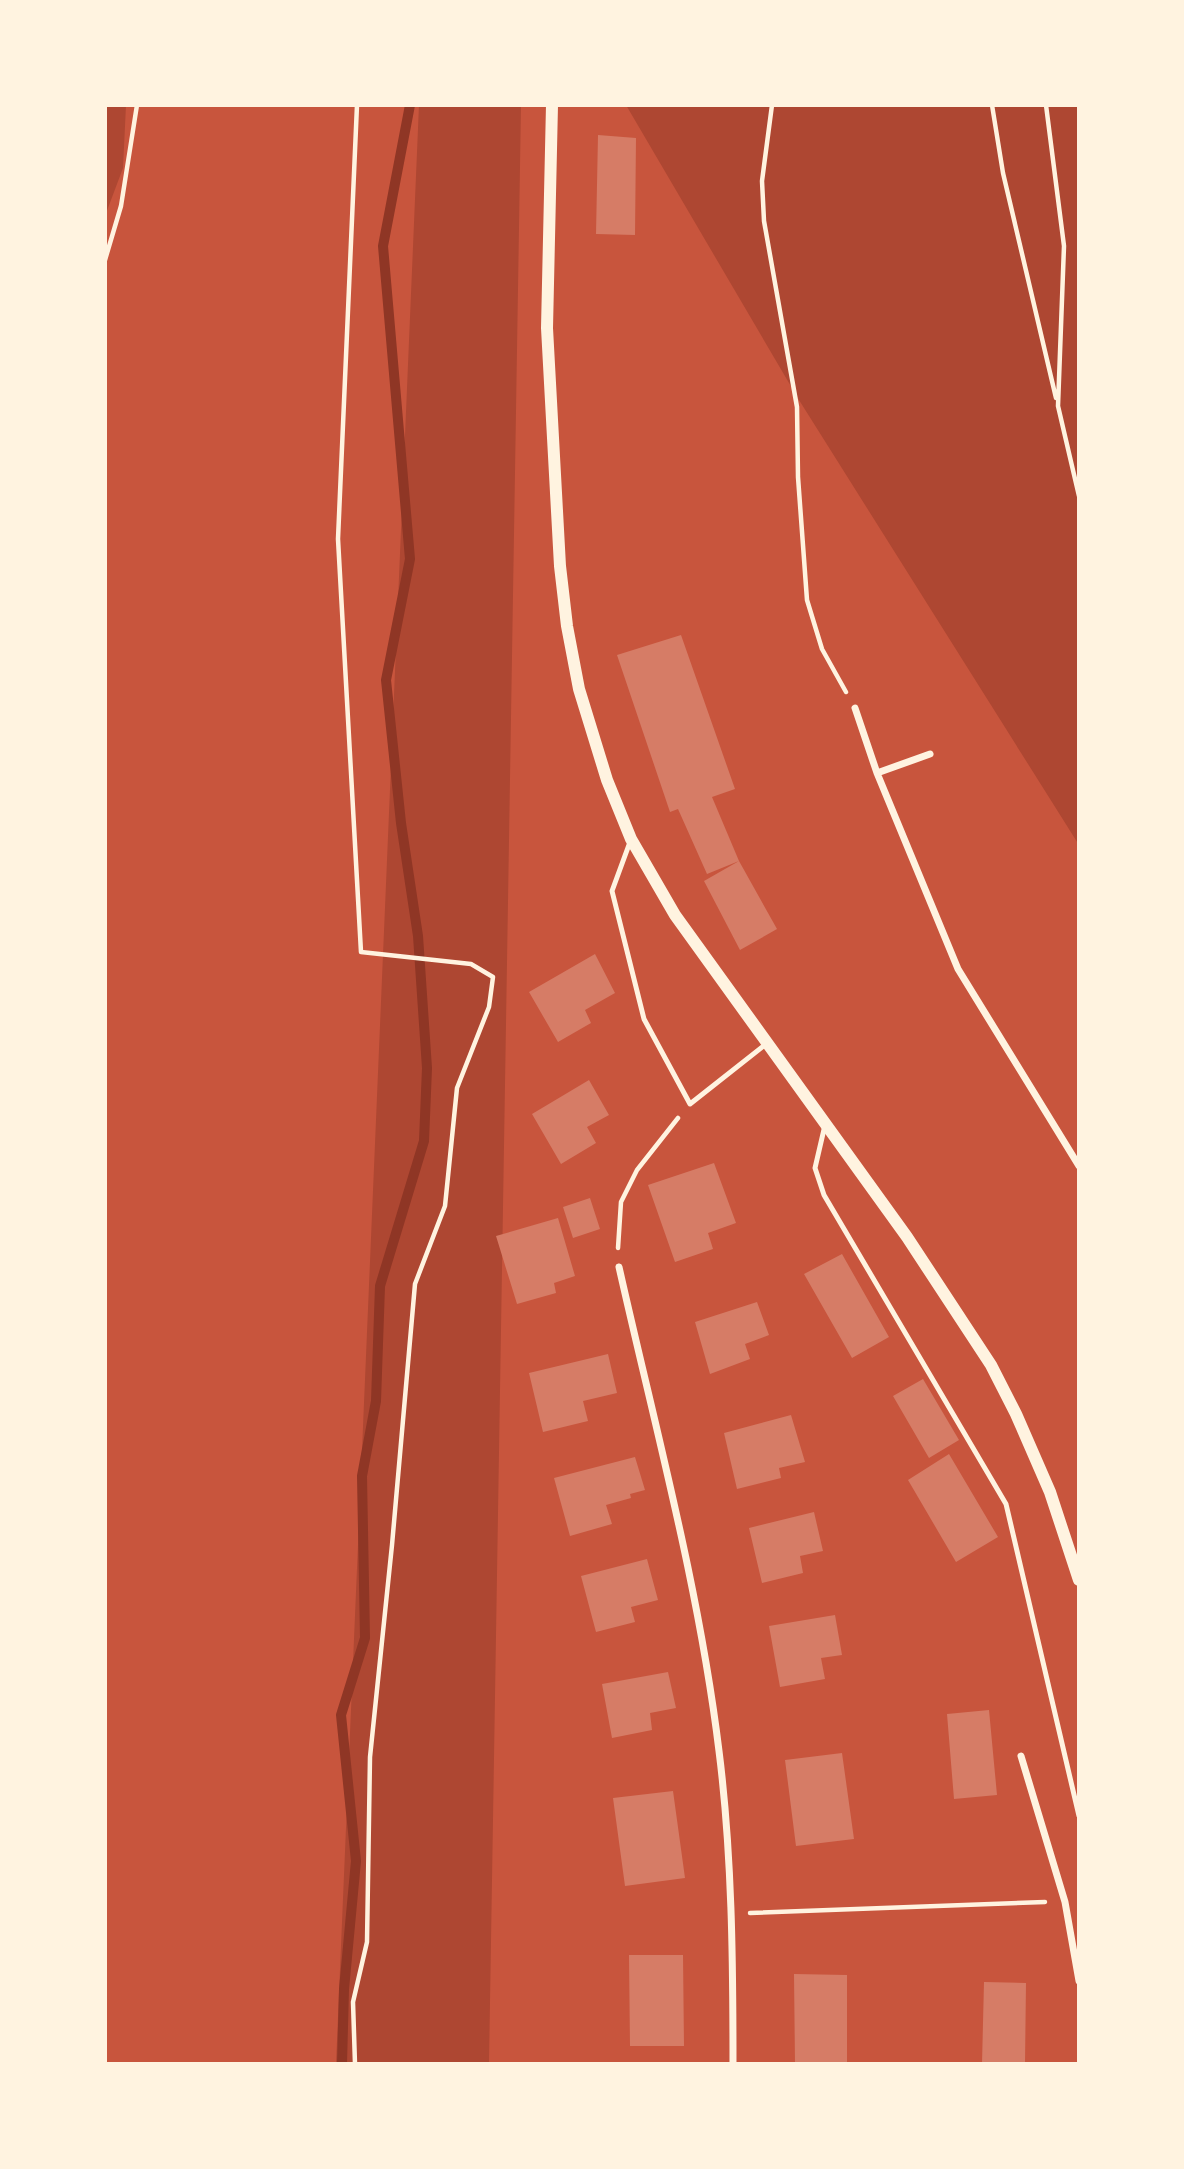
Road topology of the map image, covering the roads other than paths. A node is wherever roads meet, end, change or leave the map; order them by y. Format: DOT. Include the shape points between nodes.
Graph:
graph roads {
  1 [pos="552,105"];
  2 [pos="855,708"];
  3 [pos="930,754"];
  4 [pos="877,773"];
  5 [pos="631,839"];
  6 [pos="766,1044"];
  7 [pos="825,1125"];
  8 [pos="1079,1166"];
  9 [pos="619,1267"];
  10 [pos="1079,1580"];
  11 [pos="1021,1756"];
  12 [pos="1079,1816"];
  13 [pos="1079,1981"];
  14 [pos="733,2064"];
  1 -- 5 [label="street" via="547,328 560,566 579,690"];
  2 -- 4 [label="street"];
  3 -- 4 [label="street"];
  4 -- 8 [label="street" via="958,969"];
  5 -- 6 [label="street" via="676,915"];
  5 -- 6 [label="lane" via="612,891 644,1019 690,1104"];
  6 -- 7 [label="street"];
  7 -- 10 [label="street" via="908,1237 991,1366 1049,1493"];
  7 -- 12 [label="lane" via="815,1168 824,1195 1006,1504"];
  9 -- 14 [label="street" via="696,1604 719,1752 732,1914"];
  11 -- 13 [label="street" via="1065,1902"];
}
